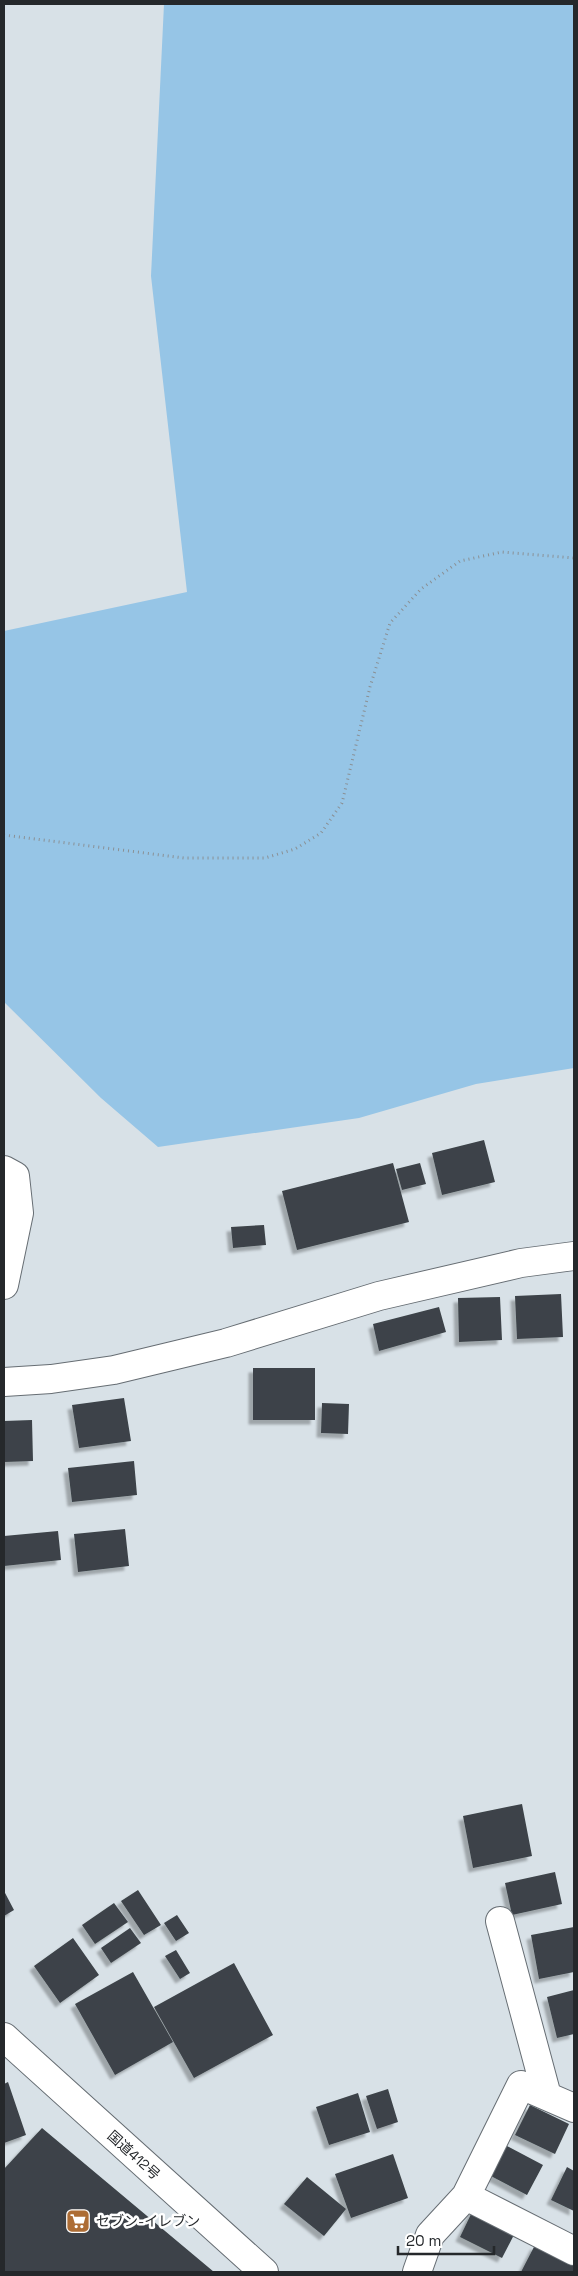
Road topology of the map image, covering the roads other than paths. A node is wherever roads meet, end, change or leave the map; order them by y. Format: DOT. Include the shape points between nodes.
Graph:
graph roads {
  1 [pos="4,1170"];
  2 [pos="574,1256"];
  3 [pos="4,1285"];
  4 [pos="4,1382"];
  5 [pos="500,1921"];
  6 [pos="4,2037"];
  7 [pos="547,2096"];
  8 [pos="574,2108"];
  9 [pos="466,2196"];
  10 [pos="574,2251"];
  11 [pos="264,2272"];
  12 [pos="417,2272"];
  1 -- 3 [label="main road" via="15,1176 19,1213"];
  2 -- 4 [label="main road" via="521,1263 380,1296 226,1343 114,1370"];
  5 -- 7 [label="main road"];
  6 -- 11 [label="main road, 国道412号"];
  7 -- 8 [label="main road"];
  7 -- 9 [label="main road" via="521,2085"];
  9 -- 10 [label="main road"];
  9 -- 12 [label="main road" via="430,2235"];
}
